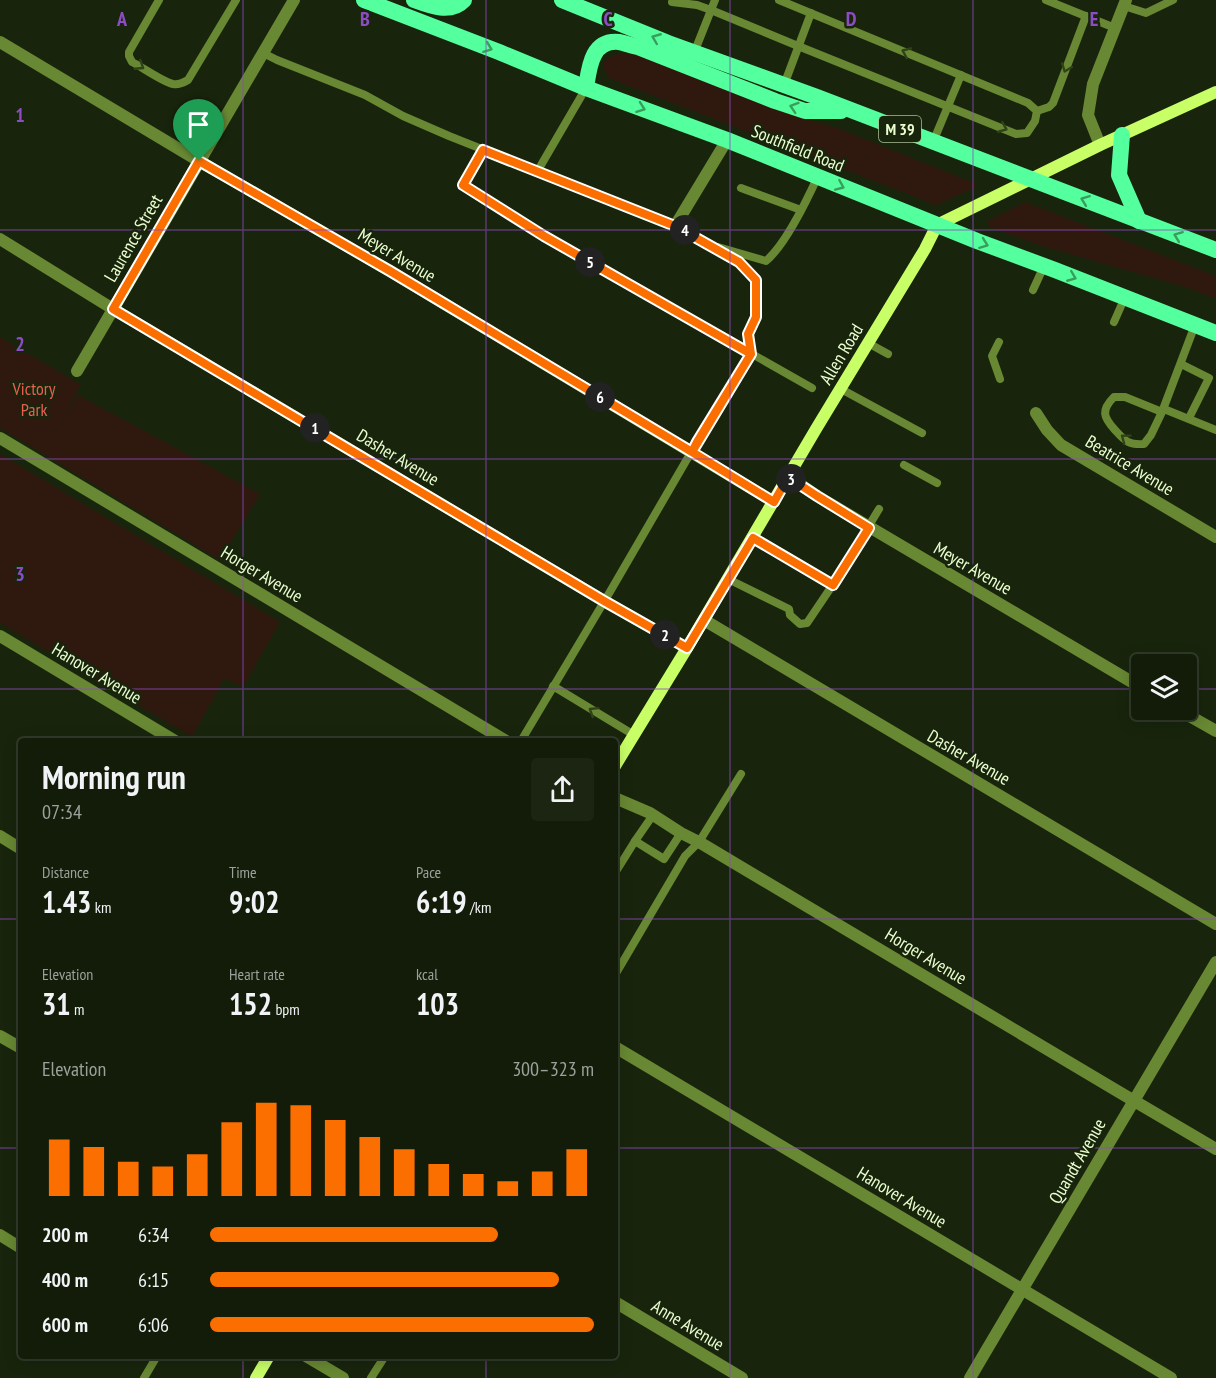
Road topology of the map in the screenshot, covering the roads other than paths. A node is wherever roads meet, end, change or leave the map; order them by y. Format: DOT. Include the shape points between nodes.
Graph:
graph roads {
  1 [pos="159,0"];
  2 [pos="236,0"];
  3 [pos="294,0"];
  4 [pos="364,0"];
  5 [pos="414,0"];
  6 [pos="464,0"];
  7 [pos="562,0"];
  8 [pos="715,0"];
  9 [pos="779,0"];
  10 [pos="1046,0"];
  11 [pos="1173,0"];
  12 [pos="672,2"];
  13 [pos="1125,3"];
  14 [pos="711,10"];
  15 [pos="811,13"];
  16 [pos="1086,16"];
  17 [pos="1115,28"];
  18 [pos="0,42"];
  19 [pos="798,46"];
  20 [pos="263,53"];
  21 [pos="694,53"];
  22 [pos="961,75"];
  23 [pos="784,85"];
  24 [pos="586,88"];
  25 [pos="1216,92"];
  26 [pos="949,106"];
  27 [pos="851,111"];
  28 [pos="1038,111"];
  29 [pos="1122,135"];
  30 [pos="727,140"];
  31 [pos="933,142"];
  32 [pos="1101,145"];
  33 [pos="483,150"];
  34 [pos="199,161"];
  35 [pos="537,172"];
  36 [pos="818,176"];
  37 [pos="1031,179"];
  38 [pos="741,188"];
  39 [pos="801,210"];
  40 [pos="1139,221"];
  41 [pos="937,225"];
  42 [pos="675,226"];
  43 [pos="0,239"];
  44 [pos="709,241"];
  45 [pos="1216,250"];
  46 [pos="1044,266"];
  47 [pos="1033,290"];
  48 [pos="1125,297"];
  49 [pos="113,309"];
  50 [pos="1114,321"];
  51 [pos="1195,325"];
  52 [pos="1216,333"];
  53 [pos="999,342"];
  54 [pos="868,343"];
  55 [pos="751,354"];
  56 [pos="888,354"];
  57 [pos="1181,364"];
  58 [pos="77,371"];
  59 [pos="1000,379"];
  60 [pos="812,388"];
  61 [pos="841,389"];
  62 [pos="1163,410"];
  63 [pos="1036,413"];
  64 [pos="1189,418"];
  65 [pos="1216,430"];
  66 [pos="922,433"];
  67 [pos="0,438"];
  68 [pos="692,452"];
  69 [pos="904,465"];
  70 [pos="788,477"];
  71 [pos="937,483"];
  72 [pos="774,502"];
  73 [pos="879,509"];
  74 [pos="869,528"];
  75 [pos="1216,537"];
  76 [pos="753,538"];
  77 [pos="728,579"];
  78 [pos="833,585"];
  79 [pos="604,601"];
  80 [pos="704,620"];
  81 [pos="0,636"];
  82 [pos="687,648"];
  83 [pos="1131,682"];
  84 [pos="554,686"];
  85 [pos="1197,720"];
  86 [pos="1216,731"];
  87 [pos="634,735"];
  88 [pos="170,738"];
  89 [pos="501,738"];
  90 [pos="523,738"];
  91 [pos="618,761"];
  92 [pos="741,774"];
  93 [pos="618,799"];
  94 [pos="653,815"];
  95 [pos="681,833"];
  96 [pos="0,836"];
  97 [pos="635,841"];
  98 [pos="699,842"];
  99 [pos="18,847"];
  100 [pos="664,859"];
  101 [pos="678,867"];
  102 [pos="618,868"];
  103 [pos="1216,924"];
  104 [pos="1216,962"];
  105 [pos="618,970"];
  106 [pos="0,1036"];
  107 [pos="18,1046"];
  108 [pos="618,1049"];
  109 [pos="1133,1100"];
  110 [pos="1216,1149"];
  111 [pos="0,1235"];
  112 [pos="18,1246"];
  113 [pos="1023,1289"];
  114 [pos="618,1304"];
  115 [pos="155,1359"];
  116 [pos="267,1359"];
  117 [pos="311,1359"];
  118 [pos="383,1359"];
  119 [pos="144,1378"];
  120 [pos="255,1378"];
  121 [pos="343,1378"];
  122 [pos="371,1378"];
  123 [pos="742,1378"];
  124 [pos="970,1378"];
  125 [pos="1171,1378"];
  1 -- 2 [label="lane, one-way" via="129,56 132,62 177,84 188,80"];
  3 -- 20 [label="street, Laurence Street"];
  4 -- 24 [label="highway, Southfield Road, one-way"];
  5 -- 6 [label="highway" via="447,8"];
  21 -- 7 [label="highway, M 39, one-way"];
  8 -- 14 [label="lane"];
  9 -- 15 [label="lane"];
  10 -- 16 [label="lane"];
  11 -- 13 [label="lane" via="1146,13"];
  12 -- 14 [label="lane"];
  13 -- 17 [label="street"];
  14 -- 19 [label="lane"];
  14 -- 21 [label="lane"];
  15 -- 19 [label="lane"];
  22 -- 15 [label="lane, one-way"];
  16 -- 17 [label="lane"];
  16 -- 28 [label="lane, one-way" via="1053,103"];
  17 -- 32 [label="street" via="1093,84 1088,115"];
  18 -- 34 [label="street, Meyer Avenue"];
  19 -- 23 [label="lane"];
  19 -- 26 [label="lane"];
  20 -- 33 [label="lane" via="365,94 403,116"];
  20 -- 34 [label="street, Laurence Street"];
  21 -- 23 [label="highway, M 39"];
  22 -- 26 [label="lane"];
  22 -- 28 [label="lane"];
  23 -- 27 [label="highway, M 39"];
  27 -- 24 [label="highway, one-way" via="805,111 618,42 596,50"];
  24 -- 30 [label="highway, Southfield Road, one-way"];
  24 -- 35 [label="lane"];
  25 -- 29 [label="main road"];
  26 -- 28 [label="lane, one-way" via="1016,134 1027,133"];
  26 -- 31 [label="lane"];
  27 -- 31 [label="highway, M 39"];
  29 -- 32 [label="main road"];
  29 -- 40 [label="highway" via="1119,175"];
  30 -- 36 [label="highway, Southfield Road"];
  30 -- 42 [label="street"];
  31 -- 37 [label="highway, M 39"];
  32 -- 37 [label="main road"];
  33 -- 35 [label="lane"];
  33 -- 55 [label="lane" via="463,185"];
  34 -- 49 [label="street, Laurence Street"];
  34 -- 68 [label="street, Meyer Avenue"];
  35 -- 42 [label="lane"];
  36 -- 39 [label="lane"];
  36 -- 41 [label="highway, Southfield Road, one-way"];
  40 -- 37 [label="highway, M 39, one-way"];
  37 -- 41 [label="main road"];
  38 -- 39 [label="lane"];
  39 -- 44 [label="lane" via="775,254 766,261"];
  45 -- 40 [label="highway, M 39, one-way"];
  41 -- 46 [label="highway, Southfield Road, one-way"];
  41 -- 54 [label="main road, Allen Road"];
  42 -- 44 [label="lane"];
  43 -- 49 [label="street, Dasher Avenue"];
  44 -- 55 [label="lane" via="756,280 756,317 748,334"];
  46 -- 47 [label="lane"];
  46 -- 48 [label="highway, Southfield Road, one-way"];
  48 -- 50 [label="lane"];
  48 -- 51 [label="highway, Southfield Road"];
  49 -- 58 [label="street, Laurence Street"];
  49 -- 79 [label="street, Dasher Avenue"];
  51 -- 52 [label="highway, Southfield Road"];
  51 -- 57 [label="lane"];
  53 -- 59 [label="lane" via="992,356"];
  54 -- 56 [label="lane"];
  54 -- 61 [label="main road, Allen Road"];
  55 -- 60 [label="lane"];
  55 -- 68 [label="lane"];
  57 -- 62 [label="lane"];
  57 -- 64 [label="lane" via="1209,378"];
  61 -- 66 [label="lane"];
  61 -- 70 [label="main road, Allen Road"];
  62 -- 62 [label="lane, one-way" via="1144,444 1127,442 1105,416 1114,397"];
  62 -- 64 [label="lane"];
  63 -- 75 [label="street, Beatrice Avenue" via="1061,445"];
  64 -- 65 [label="lane"];
  67 -- 89 [label="street, Horger Avenue"];
  68 -- 72 [label="street, Meyer Avenue"];
  68 -- 79 [label="lane"];
  69 -- 71 [label="lane"];
  70 -- 72 [label="main road, Allen Road"];
  70 -- 74 [label="street, Meyer Avenue"];
  72 -- 76 [label="main road, Allen Road"];
  73 -- 74 [label="lane"];
  74 -- 78 [label="lane"];
  74 -- 83 [label="street, Meyer Avenue"];
  76 -- 77 [label="main road, Allen Road"];
  76 -- 78 [label="lane"];
  77 -- 78 [label="lane" via="789,609 800,624 807,623"];
  77 -- 80 [label="main road, Allen Road"];
  79 -- 82 [label="street, Dasher Avenue"];
  79 -- 84 [label="lane"];
  80 -- 82 [label="main road, Allen Road"];
  80 -- 103 [label="street, Dasher Avenue"];
  81 -- 88 [label="street, Hanover Avenue"];
  82 -- 87 [label="main road, Allen Road"];
  87 -- 84 [label="lane, one-way"];
  84 -- 90 [label="lane"];
  85 -- 86 [label="street"];
  87 -- 91 [label="main road, Allen Road"];
  92 -- 98 [label="lane"];
  93 -- 94 [label="street, Horger Avenue"];
  94 -- 95 [label="street, Horger Avenue"];
  94 -- 97 [label="lane"];
  95 -- 98 [label="street, Horger Avenue"];
  95 -- 100 [label="lane"];
  96 -- 99 [label="street"];
  97 -- 100 [label="lane"];
  97 -- 102 [label="lane"];
  98 -- 101 [label="lane"];
  98 -- 109 [label="street, Horger Avenue"];
  100 -- 101 [label="lane"];
  101 -- 105 [label="lane"];
  104 -- 109 [label="street, Quandt Avenue"];
  106 -- 107 [label="street"];
  108 -- 113 [label="street, Hanover Avenue"];
  109 -- 110 [label="street, Horger Avenue"];
  109 -- 113 [label="street, Quandt Avenue"];
  111 -- 112 [label="street"];
  113 -- 124 [label="street, Quandt Avenue"];
  113 -- 125 [label="street, Hanover Avenue"];
  114 -- 123 [label="street, Anne Avenue"];
  115 -- 119 [label="lane"];
  116 -- 120 [label="main road"];
  117 -- 121 [label="street"];
  118 -- 122 [label="lane"];
}
